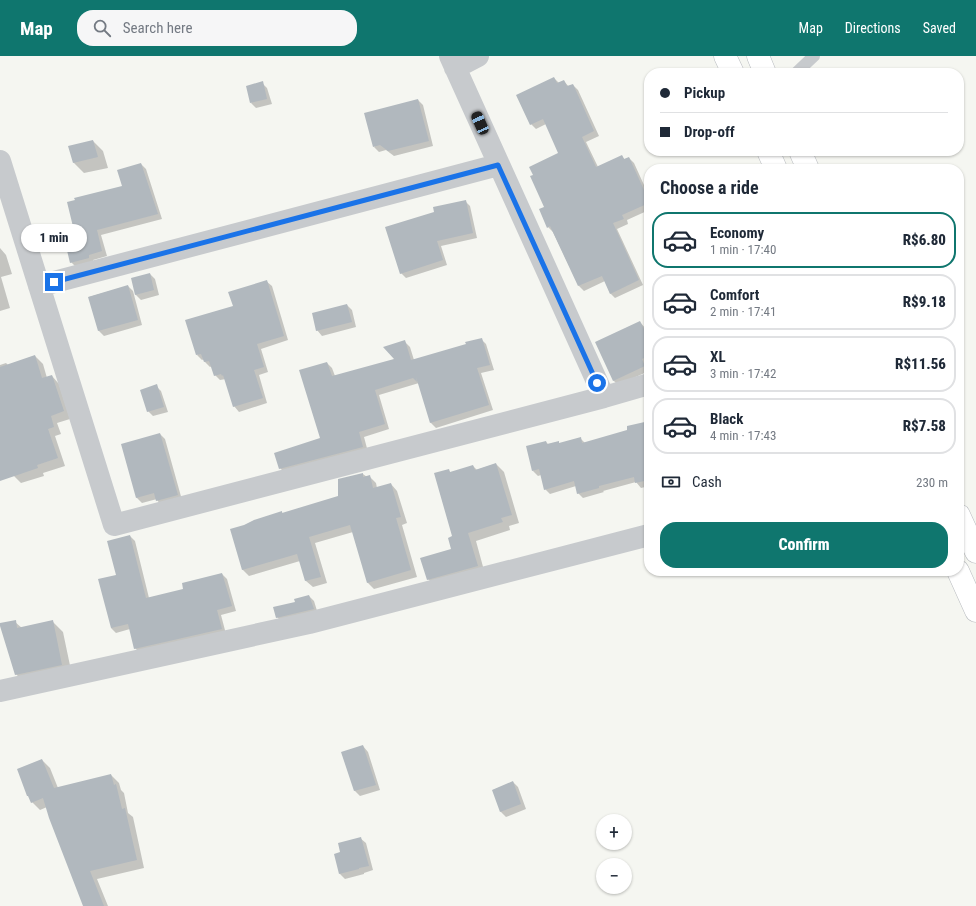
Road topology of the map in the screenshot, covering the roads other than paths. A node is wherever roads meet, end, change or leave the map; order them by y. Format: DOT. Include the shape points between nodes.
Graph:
graph roads {
  1 [pos="478,56"];
  2 [pos="725,56"];
  3 [pos="758,56"];
  4 [pos="814,56"];
  5 [pos="452,62"];
  6 [pos="731,68"];
  7 [pos="764,68"];
  8 [pos="801,68"];
  9 [pos="0,161"];
  10 [pos="498,165"];
  11 [pos="39,286"];
  12 [pos="644,385"];
  13 [pos="604,397"];
  14 [pos="964,526"];
  15 [pos="644,536"];
  16 [pos="976,552"];
  17 [pos="960,576"];
  18 [pos="976,611"];
  19 [pos="0,691"];
  1 -- 5 [label="street"];
  2 -- 6 [label="main road"];
  3 -- 7 [label="main road"];
  4 -- 8 [label="lane"];
  5 -- 10 [label="street"];
  9 -- 11 [label="street"];
  10 -- 11 [label="street"];
  10 -- 13 [label="street"];
  11 -- 13 [label="street" via="114,525"];
  12 -- 13 [label="street"];
  14 -- 16 [label="main road"];
  15 -- 19 [label="street" via="309,623"];
  17 -- 18 [label="main road"];
}
